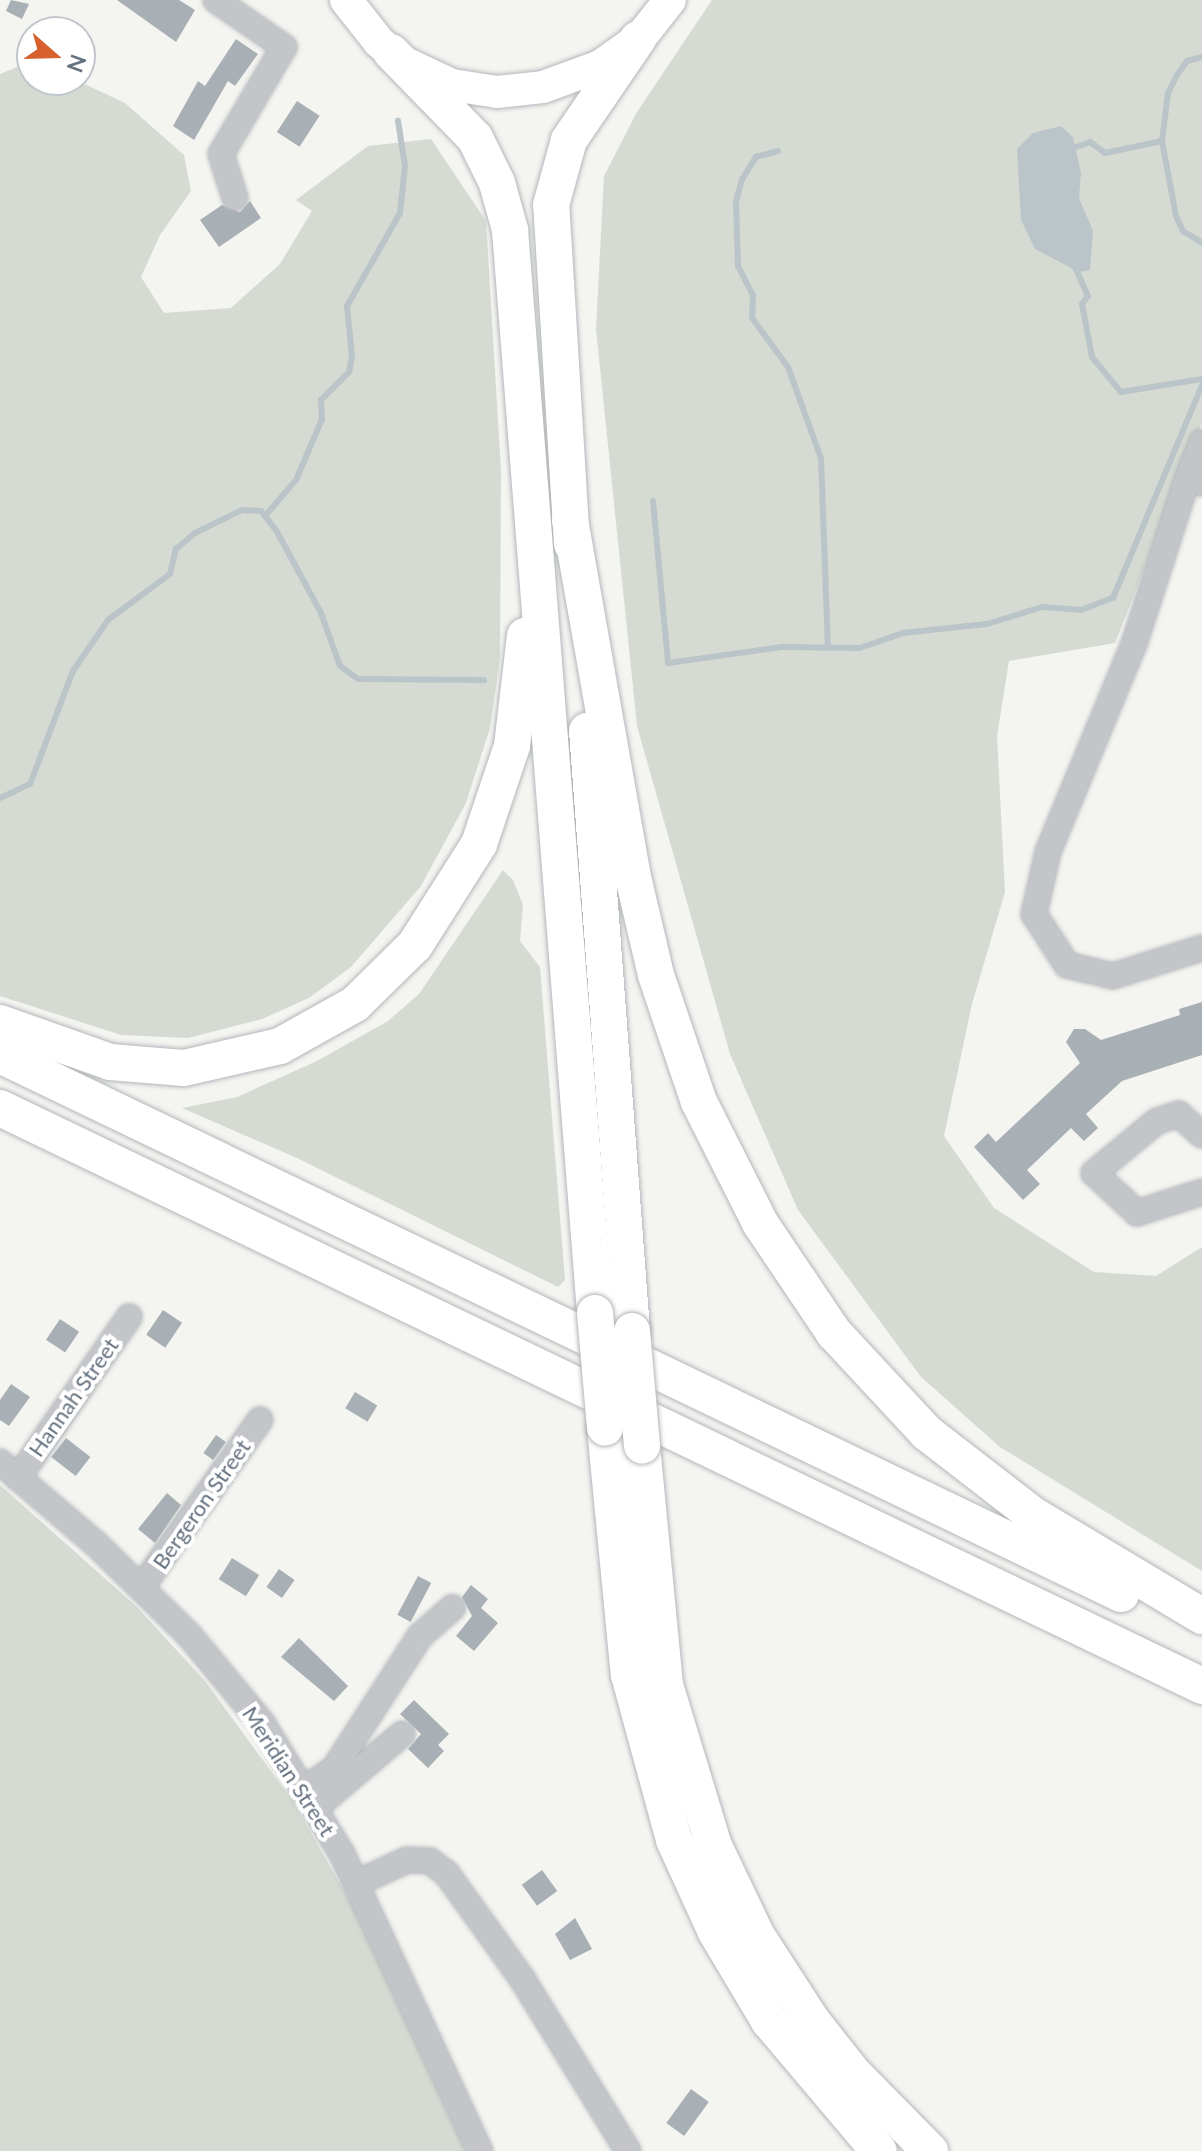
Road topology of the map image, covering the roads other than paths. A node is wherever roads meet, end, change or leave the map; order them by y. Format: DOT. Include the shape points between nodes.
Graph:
graph roads {
  1 [pos="216,0"];
  2 [pos="346,0"];
  3 [pos="670,0"];
  4 [pos="638,39"];
  5 [pos="391,52"];
  6 [pos="235,198"];
  7 [pos="527,418"];
  8 [pos="1202,442"];
  9 [pos="1195,480"];
  10 [pos="570,520"];
  11 [pos="1202,948"];
  12 [pos="0,1023"];
  13 [pos="0,1055"];
  14 [pos="0,1108"];
  15 [pos="1202,1135"];
  16 [pos="1202,1192"];
  17 [pos="129,1317"];
  18 [pos="260,1420"];
  19 [pos="9,1470"];
  20 [pos="141,1588"];
  21 [pos="452,1608"];
  22 [pos="1202,1616"];
  23 [pos="1080,1627"];
  24 [pos="1202,1633"];
  25 [pos="1202,1686"];
  26 [pos="1202,1697"];
  27 [pos="402,1734"];
  28 [pos="311,1798"];
  29 [pos="357,1883"];
  30 [pos="480,2151"];
  31 [pos="628,2151"];
  32 [pos="879,2151"];
  33 [pos="930,2151"];
  1 -- 6 [label="street" via="283,46 221,154"];
  2 -- 5 [label="main road"];
  3 -- 4 [label="main road"];
  4 -- 5 [label="main road" via="573,78 513,91 452,85"];
  4 -- 10 [label="highway" via="569,140 551,205"];
  5 -- 7 [label="highway" via="466,125 497,183 510,230"];
  7 -- 12 [label="highway" via="523,662 508,764 471,860 404,958 355,1004 319,1027 280,1046 213,1065 161,1068 110,1062"];
  7 -- 32 [label="highway, bridge" via="595,1313 629,1675 674,1840 716,1932 769,2021"];
  8 -- 9 [label="street"];
  9 -- 11 [label="street" via="1048,852 1034,914 1067,965 1113,976"];
  10 -- 22 [label="highway" via="653,964 699,1102 760,1223 834,1333 927,1433 1033,1515"];
  10 -- 33 [label="highway, bridge" via="632,1331 665,1685 714,1846 757,1936 812,2021 861,2082"];
  13 -- 24 [label="highway"];
  14 -- 23 [label="highway"];
  15 -- 16 [label="street" via="1179,1114 1157,1121 1094,1173 1137,1213"];
  17 -- 19 [label="street, Hannah Street"];
  18 -- 20 [label="street, Bergeron Street"];
  19 -- 20 [label="street, Meridian Street"];
  20 -- 28 [label="street, Meridian Street" via="189,1635 262,1723"];
  21 -- 28 [label="street" via="420,1636"];
  23 -- 25 [label="highway"];
  23 -- 26 [label="highway"];
  27 -- 28 [label="street"];
  28 -- 29 [label="street, Meridian Street"];
  29 -- 30 [label="street, Meridian Street"];
  29 -- 31 [label="street" via="407,1860 430,1861 447,1874 521,1977"];
}
